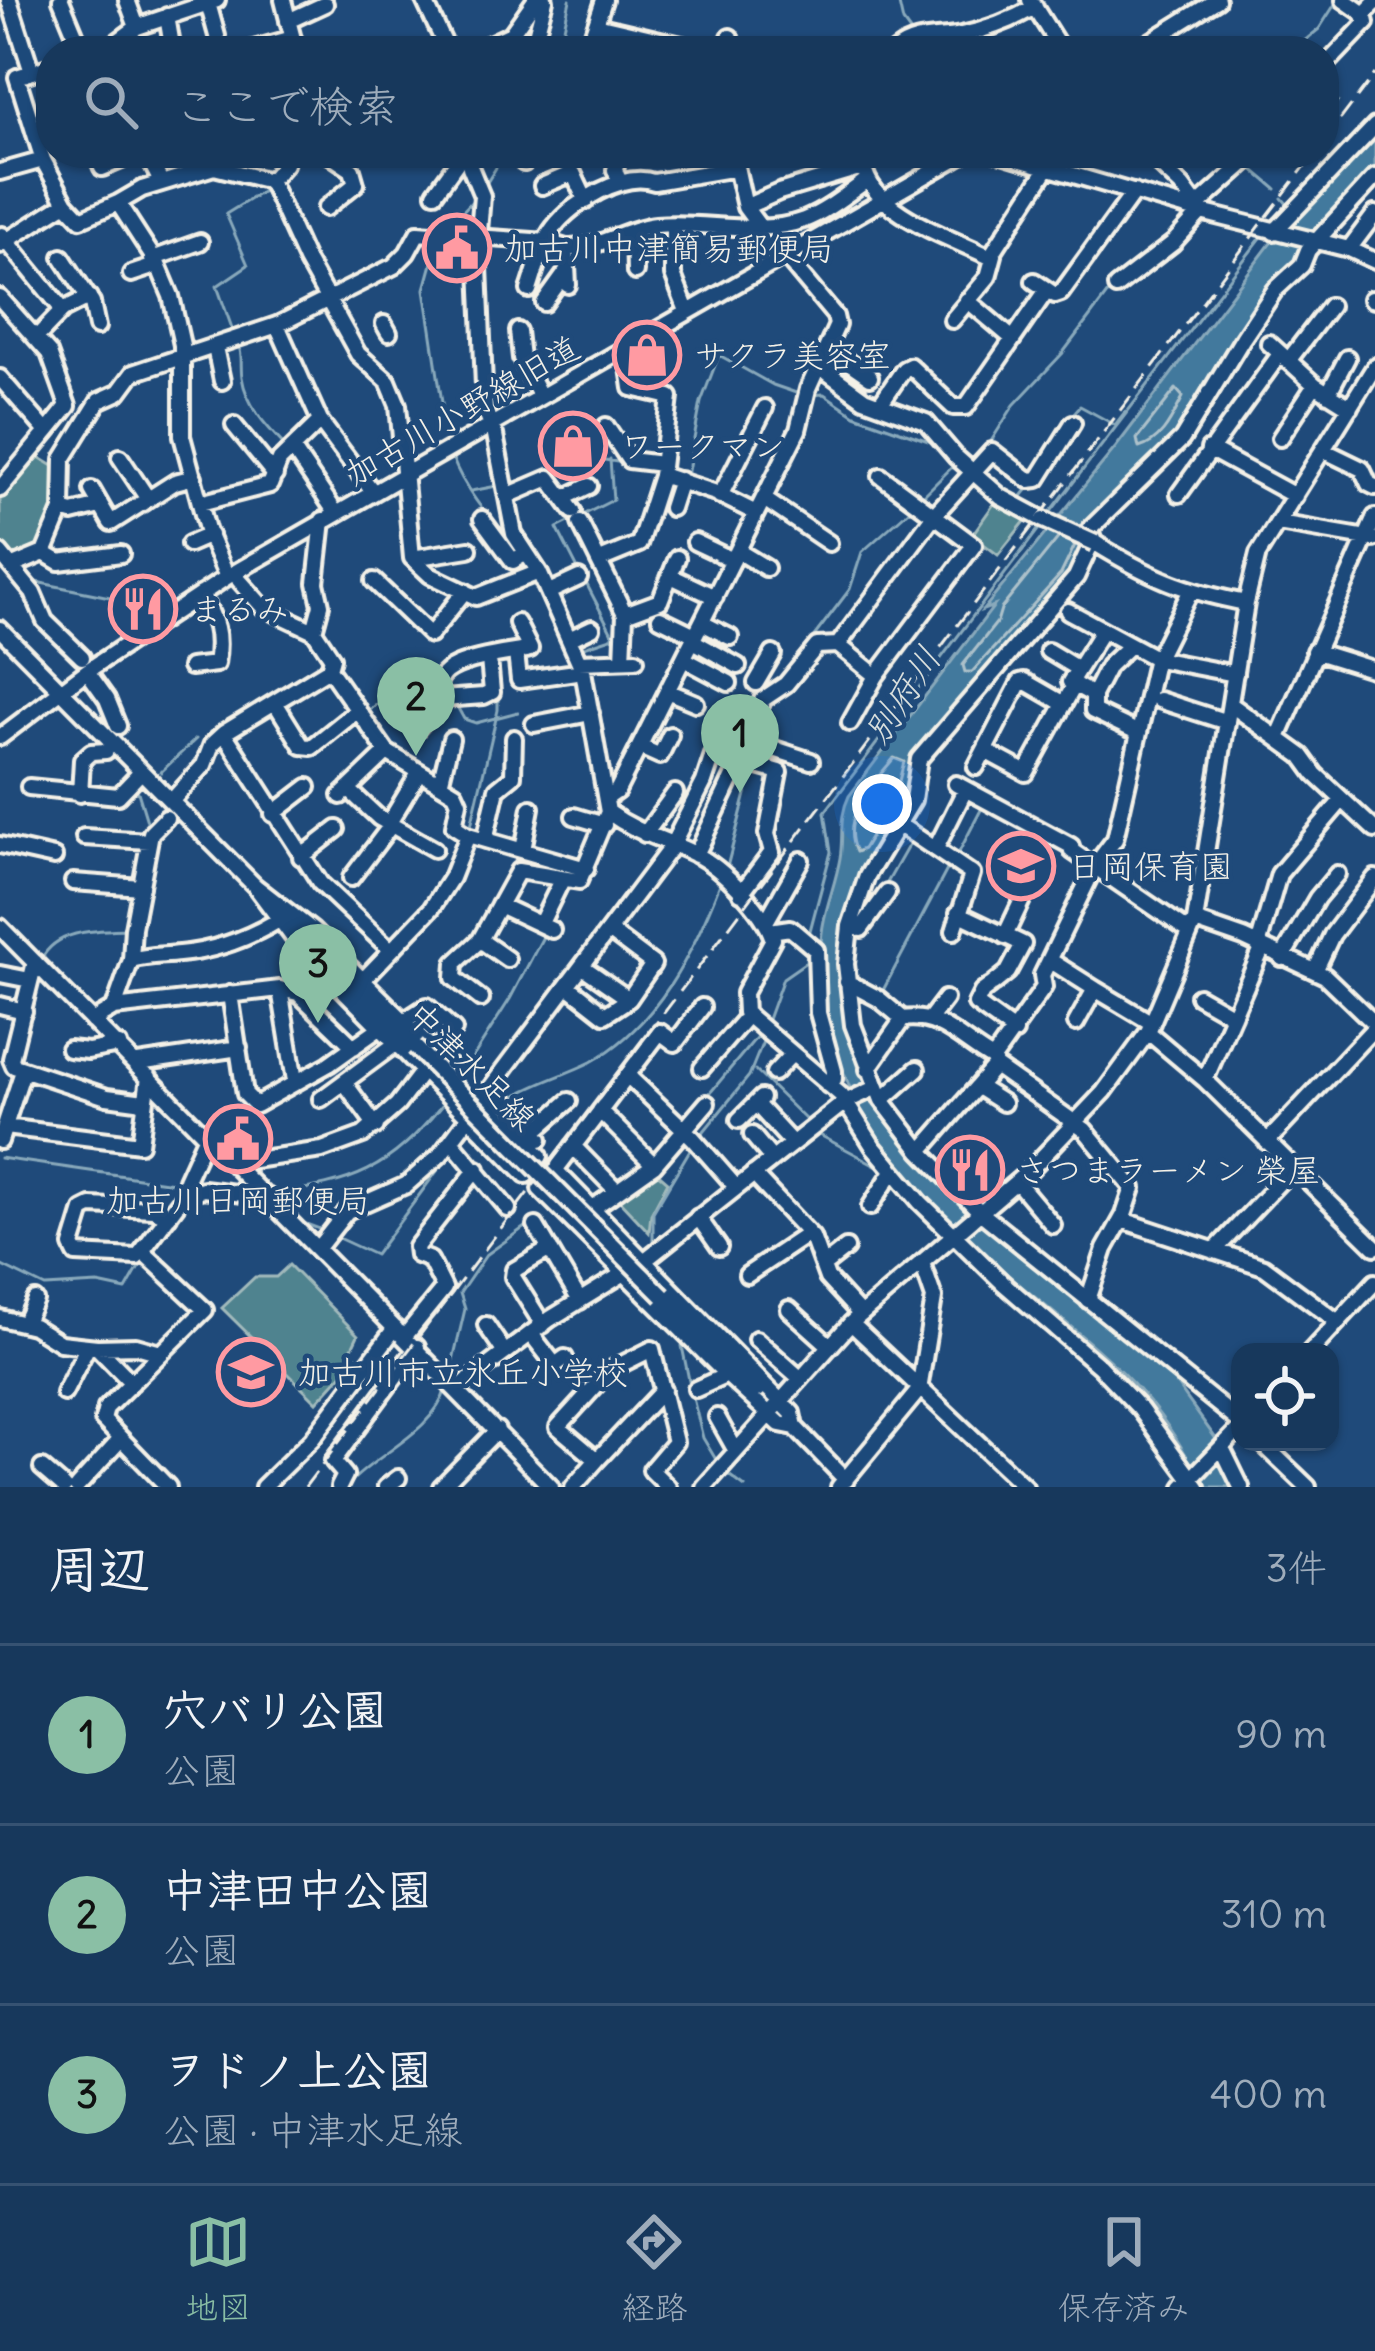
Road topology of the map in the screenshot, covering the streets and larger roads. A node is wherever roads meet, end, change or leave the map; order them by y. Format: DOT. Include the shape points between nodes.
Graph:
graph roads {
  1 [pos="9,0"];
  2 [pos="61,0"];
  3 [pos="127,0"];
  4 [pos="283,0"];
  5 [pos="604,0"];
  6 [pos="1217,0"];
  7 [pos="1345,0"];
  8 [pos="213,1"];
  9 [pos="536,1"];
  10 [pos="430,2"];
  11 [pos="325,4"];
  12 [pos="1032,4"];
  13 [pos="1369,8"];
  14 [pos="170,9"];
  15 [pos="288,21"];
  16 [pos="596,25"];
  17 [pos="133,30"];
  18 [pos="76,36"];
  19 [pos="125,36"];
  20 [pos="135,36"];
  21 [pos="217,36"];
  22 [pos="292,36"];
  23 [pos="442,36"];
  24 [pos="507,36"];
  25 [pos="533,36"];
  26 [pos="592,36"];
  27 [pos="643,36"];
  28 [pos="960,36"];
  29 [pos="1052,36"];
  30 [pos="1159,36"];
  31 [pos="1339,52"];
  32 [pos="36,71"];
  33 [pos="24,75"];
  34 [pos="0,80"];
  35 [pos="1375,126"];
  36 [pos="36,129"];
  37 [pos="36,162"];
  38 [pos="1339,164"];
  39 [pos="47,168"];
  40 [pos="153,168"];
  41 [pos="210,168"];
  42 [pos="218,168"];
  43 [pos="282,168"];
  44 [pos="349,168"];
  45 [pos="452,168"];
  46 [pos="471,168"];
  47 [pos="615,168"];
  48 [pos="711,168"];
  49 [pos="736,168"];
  50 [pos="857,168"];
  51 [pos="862,168"];
  52 [pos="865,168"];
  53 [pos="939,168"];
  54 [pos="1046,168"];
  55 [pos="1068,168"];
  56 [pos="1161,168"];
  57 [pos="1235,168"];
  58 [pos="1335,168"];
  59 [pos="0,172"];
  60 [pos="1375,177"];
  61 [pos="160,182"];
  62 [pos="271,182"];
  63 [pos="438,182"];
  64 [pos="620,183"];
  65 [pos="542,186"];
  66 [pos="1134,193"];
  67 [pos="886,198"];
  68 [pos="586,201"];
  69 [pos="66,203"];
  70 [pos="118,203"];
  71 [pos="336,205"];
  72 [pos="745,207"];
  73 [pos="1197,209"];
  74 [pos="1375,214"];
  75 [pos="673,225"];
  76 [pos="759,226"];
  77 [pos="1274,232"];
  78 [pos="634,233"];
  79 [pos="478,238"];
  80 [pos="2,239"];
  81 [pos="200,242"];
  82 [pos="547,242"];
  83 [pos="1315,243"];
  84 [pos="566,248"];
  85 [pos="1349,249"];
  86 [pos="782,252"];
  87 [pos="994,255"];
  88 [pos="62,257"];
  89 [pos="639,261"];
  90 [pos="1375,261"];
  91 [pos="155,262"];
  92 [pos="131,274"];
  93 [pos="1117,287"];
  94 [pos="530,290"];
  95 [pos="89,297"];
  96 [pos="0,298"];
  97 [pos="329,300"];
  98 [pos="967,300"];
  99 [pos="544,303"];
  100 [pos="1330,306"];
  101 [pos="63,310"];
  102 [pos="687,311"];
  103 [pos="952,320"];
  104 [pos="278,325"];
  105 [pos="98,327"];
  106 [pos="38,337"];
  107 [pos="524,337"];
  108 [pos="1013,339"];
  109 [pos="215,346"];
  110 [pos="626,346"];
  111 [pos="828,347"];
  112 [pos="1279,353"];
  113 [pos="180,356"];
  114 [pos="1347,358"];
  115 [pos="819,366"];
  116 [pos="1375,366"];
  117 [pos="870,377"];
  118 [pos="0,378"];
  119 [pos="223,381"];
  120 [pos="1321,389"];
  121 [pos="540,396"];
  122 [pos="880,404"];
  123 [pos="1350,407"];
  124 [pos="765,408"];
  125 [pos="320,422"];
  126 [pos="490,425"];
  127 [pos="606,426"];
  128 [pos="1282,427"];
  129 [pos="47,432"];
  130 [pos="1070,432"];
  131 [pos="232,433"];
  132 [pos="292,448"];
  133 [pos="1209,449"];
  134 [pos="1323,450"];
  135 [pos="120,457"];
  136 [pos="960,458"];
  137 [pos="0,462"];
  138 [pos="665,462"];
  139 [pos="275,475"];
  140 [pos="403,475"];
  141 [pos="12,476"];
  142 [pos="194,477"];
  143 [pos="680,480"];
  144 [pos="1182,484"];
  145 [pos="589,486"];
  146 [pos="887,486"];
  147 [pos="1375,487"];
  148 [pos="506,488"];
  149 [pos="0,489"];
  150 [pos="92,490"];
  151 [pos="373,492"];
  152 [pos="720,496"];
  153 [pos="1295,496"];
  154 [pos="200,503"];
  155 [pos="149,505"];
  156 [pos="100,506"];
  157 [pos="760,506"];
  158 [pos="671,508"];
  159 [pos="62,510"];
  160 [pos="573,510"];
  161 [pos="935,514"];
  162 [pos="330,517"];
  163 [pos="1375,517"];
  164 [pos="482,519"];
  165 [pos="1278,523"];
  166 [pos="210,535"];
  167 [pos="1371,539"];
  168 [pos="695,542"];
  169 [pos="829,543"];
  170 [pos="189,544"];
  171 [pos="469,550"];
  172 [pos="44,554"];
  173 [pos="121,554"];
  174 [pos="522,555"];
  175 [pos="735,555"];
  176 [pos="412,558"];
  177 [pos="677,558"];
  178 [pos="600,560"];
  179 [pos="6,563"];
  180 [pos="766,568"];
  181 [pos="535,574"];
  182 [pos="233,578"];
  183 [pos="579,578"];
  184 [pos="675,578"];
  185 [pos="378,589"];
  186 [pos="465,591"];
  187 [pos="549,592"];
  188 [pos="1190,592"];
  189 [pos="201,594"];
  190 [pos="715,597"];
  191 [pos="1246,603"];
  192 [pos="1068,611"];
  193 [pos="626,614"];
  194 [pos="660,618"];
  195 [pos="517,623"];
  196 [pos="592,628"];
  197 [pos="0,629"];
  198 [pos="314,631"];
  199 [pos="1102,631"];
  200 [pos="696,633"];
  201 [pos="730,638"];
  202 [pos="569,639"];
  203 [pos="838,645"];
  204 [pos="1129,646"];
  205 [pos="1314,650"];
  206 [pos="1048,651"];
  207 [pos="516,653"];
  208 [pos="684,658"];
  209 [pos="1157,658"];
  210 [pos="489,659"];
  211 [pos="84,664"];
  212 [pos="738,666"];
  213 [pos="190,667"];
  214 [pos="329,669"];
  215 [pos="578,669"];
  216 [pos="1375,670"];
  217 [pos="1235,674"];
  218 [pos="876,676"];
  219 [pos="786,677"];
  220 [pos="1076,677"];
  221 [pos="729,683"];
  222 [pos="756,683"];
  223 [pos="61,689"];
  224 [pos="668,691"];
  225 [pos="1093,695"];
  226 [pos="442,699"];
  227 [pos="696,703"];
  228 [pos="276,704"];
  229 [pos="1064,704"];
  230 [pos="1230,704"];
  231 [pos="1166,706"];
  232 [pos="358,710"];
  233 [pos="591,713"];
  234 [pos="858,717"];
  235 [pos="539,720"];
  236 [pos="1227,722"];
  237 [pos="118,726"];
  238 [pos="417,729"];
  239 [pos="1136,732"];
  240 [pos="224,733"];
  241 [pos="0,737"];
  242 [pos="1278,738"];
  243 [pos="670,744"];
  244 [pos="757,744"];
  245 [pos="510,745"];
  246 [pos="712,745"];
  247 [pos="452,747"];
  248 [pos="640,747"];
  249 [pos="985,751"];
  250 [pos="106,752"];
  251 [pos="387,752"];
  252 [pos="811,761"];
  253 [pos="753,765"];
  254 [pos="976,767"];
  255 [pos="40,769"];
  256 [pos="141,772"];
  257 [pos="419,772"];
  258 [pos="440,784"];
  259 [pos="308,787"];
  260 [pos="686,791"];
  261 [pos="80,794"];
  262 [pos="176,796"];
  263 [pos="1342,800"];
  264 [pos="531,808"];
  265 [pos="273,814"];
  266 [pos="574,816"];
  267 [pos="602,816"];
  268 [pos="166,818"];
  269 [pos="391,824"];
  270 [pos="898,824"];
  271 [pos="337,829"];
  272 [pos="1375,830"];
  273 [pos="645,834"];
  274 [pos="469,835"];
  275 [pos="84,837"];
  276 [pos="485,840"];
  277 [pos="148,841"];
  278 [pos="0,845"];
  279 [pos="937,846"];
  280 [pos="671,847"];
  281 [pos="434,849"];
  282 [pos="523,850"];
  283 [pos="696,855"];
  284 [pos="54,857"];
  285 [pos="301,857"];
  286 [pos="1096,864"];
  287 [pos="355,869"];
  288 [pos="801,869"];
  289 [pos="583,875"];
  290 [pos="1375,878"];
  291 [pos="562,880"];
  292 [pos="73,882"];
  293 [pos="255,886"];
  294 [pos="141,887"];
  295 [pos="741,893"];
  296 [pos="1354,902"];
  297 [pos="884,903"];
  298 [pos="499,904"];
  299 [pos="1021,910"];
  300 [pos="958,913"];
  301 [pos="279,920"];
  302 [pos="768,926"];
  303 [pos="0,927"];
  304 [pos="1193,927"];
  305 [pos="609,931"];
  306 [pos="861,931"];
  307 [pos="954,931"];
  308 [pos="1005,936"];
  309 [pos="480,940"];
  310 [pos="1260,948"];
  311 [pos="391,950"];
  312 [pos="816,950"];
  313 [pos="847,951"];
  314 [pos="1282,958"];
  315 [pos="507,959"];
  316 [pos="131,960"];
  317 [pos="1051,961"];
  318 [pos="34,962"];
  319 [pos="583,967"];
  320 [pos="1315,971"];
  321 [pos="0,974"];
  322 [pos="30,980"];
  323 [pos="363,980"];
  324 [pos="847,982"];
  325 [pos="568,986"];
  326 [pos="1095,988"];
  327 [pos="280,989"];
  328 [pos="230,994"];
  329 [pos="1198,996"];
  330 [pos="481,999"];
  331 [pos="629,999"];
  332 [pos="945,999"];
  333 [pos="0,1005"];
  334 [pos="701,1007"];
  335 [pos="114,1008"];
  336 [pos="24,1011"];
  337 [pos="748,1015"];
  338 [pos="1233,1016"];
  339 [pos="903,1019"];
  340 [pos="929,1020"];
  341 [pos="92,1021"];
  342 [pos="404,1021"];
  343 [pos="1076,1023"];
  344 [pos="1375,1025"];
  345 [pos="380,1027"];
  346 [pos="1150,1027"];
  347 [pos="1015,1033"];
  348 [pos="7,1042"];
  349 [pos="397,1043"];
  350 [pos="119,1045"];
  351 [pos="354,1047"];
  352 [pos="239,1048"];
  353 [pos="69,1049"];
  354 [pos="437,1053"];
  355 [pos="791,1054"];
  356 [pos="707,1058"];
  357 [pos="994,1062"];
  358 [pos="138,1064"];
  359 [pos="868,1069"];
  360 [pos="424,1070"];
  361 [pos="917,1070"];
  362 [pos="23,1071"];
  363 [pos="774,1073"];
  364 [pos="627,1075"];
  365 [pos="149,1077"];
  366 [pos="1205,1080"];
  367 [pos="296,1081"];
  368 [pos="344,1082"];
  369 [pos="825,1083"];
  370 [pos="978,1087"];
  371 [pos="487,1093"];
  372 [pos="880,1094"];
  373 [pos="809,1096"];
  374 [pos="321,1099"];
  375 [pos="144,1102"];
  376 [pos="845,1102"];
  377 [pos="707,1103"];
  378 [pos="1003,1103"];
  379 [pos="561,1105"];
  380 [pos="600,1111"];
  381 [pos="468,1118"];
  382 [pos="739,1120"];
  383 [pos="1075,1123"];
  384 [pos="376,1126"];
  385 [pos="685,1132"];
  386 [pos="752,1135"];
  387 [pos="206,1136"];
  388 [pos="1,1137"];
  389 [pos="1267,1142"];
  390 [pos="792,1143"];
  391 [pos="455,1144"];
  392 [pos="573,1146"];
  393 [pos="920,1151"];
  394 [pos="772,1159"];
  395 [pos="650,1161"];
  396 [pos="234,1162"];
  397 [pos="559,1165"];
  398 [pos="477,1168"];
  399 [pos="1293,1168"];
  400 [pos="893,1171"];
  401 [pos="753,1174"];
  402 [pos="1017,1182"];
  403 [pos="185,1187"];
  404 [pos="613,1187"];
  405 [pos="736,1187"];
  406 [pos="268,1197"];
  407 [pos="870,1207"];
  408 [pos="593,1208"];
  409 [pos="508,1209"];
  410 [pos="981,1214"];
  411 [pos="170,1216"];
  412 [pos="698,1217"];
  413 [pos="1122,1220"];
  414 [pos="1053,1225"];
  415 [pos="536,1226"];
  416 [pos="808,1234"];
  417 [pos="953,1235"];
  418 [pos="326,1238"];
  419 [pos="719,1247"];
  420 [pos="1375,1247"];
  421 [pos="846,1248"];
  422 [pos="550,1249"];
  423 [pos="142,1251"];
  424 [pos="1214,1251"];
  425 [pos="644,1261"];
  426 [pos="922,1263"];
  427 [pos="823,1266"];
  428 [pos="622,1275"];
  429 [pos="747,1275"];
  430 [pos="1375,1282"];
  431 [pos="35,1300"];
  432 [pos="1088,1300"];
  433 [pos="580,1301"];
  434 [pos="789,1309"];
  435 [pos="0,1318"];
  436 [pos="855,1318"];
  437 [pos="1338,1322"];
  438 [pos="24,1324"];
  439 [pos="486,1325"];
  440 [pos="537,1329"];
  441 [pos="400,1332"];
  442 [pos="756,1339"];
  443 [pos="1318,1343"];
  444 [pos="92,1346"];
  445 [pos="830,1346"];
  446 [pos="418,1347"];
  447 [pos="161,1353"];
  448 [pos="505,1353"];
  449 [pos="565,1358"];
  450 [pos="727,1375"];
  451 [pos="801,1379"];
  452 [pos="132,1383"];
  453 [pos="457,1389"];
  454 [pos="696,1389"];
  455 [pos="662,1390"];
  456 [pos="919,1390"];
  457 [pos="64,1393"];
  458 [pos="775,1408"];
  459 [pos="717,1417"];
  460 [pos="1231,1418"];
  461 [pos="497,1430"];
  462 [pos="1231,1436"];
  463 [pos="122,1439"];
  464 [pos="1220,1449"];
  465 [pos="736,1451"];
  466 [pos="1271,1451"];
  467 [pos="596,1460"];
  468 [pos="42,1468"];
  469 [pos="1192,1482"];
  470 [pos="347,1484"];
  471 [pos="843,1484"];
  472 [pos="708,1486"];
  473 [pos="64,1487"];
  474 [pos="77,1487"];
  475 [pos="168,1487"];
  476 [pos="263,1487"];
  477 [pos="441,1487"];
  478 [pos="551,1487"];
  479 [pos="573,1487"];
  480 [pos="668,1487"];
  481 [pos="1024,1487"];
  482 [pos="1241,1487"];
  483 [pos="1308,1487"];
  1 -- 33 [label="street"];
  2 -- 18 [label="street"];
  3 -- 17 [label="street"];
  4 -- 15 [label="street"];
  5 -- 16 [label="street"];
  6 -- 30 [label="street"];
  7 -- 13 [label="street"];
  8 -- 14 [label="street"];
  8 -- 21 [label="street"];
  9 -- 24 [label="street"];
  9 -- 25 [label="street"];
  10 -- 23 [label="street"];
  11 -- 15 [label="street"];
  12 -- 28 [label="street" via="1013,20"];
  12 -- 29 [label="street"];
  13 -- 31 [label="street"];
  14 -- 17 [label="street"];
  15 -- 22 [label="street"];
  16 -- 26 [label="street"];
  16 -- 27 [label="street"];
  17 -- 19 [label="street"];
  17 -- 20 [label="street"];
  32 -- 33 [label="street"];
  33 -- 34 [label="street"];
  33 -- 36 [label="street"];
  35 -- 38 [label="street"];
  37 -- 59 [label="street"];
  39 -- 69 [label="street"];
  40 -- 61 [label="street"];
  41 -- 61 [label="street"];
  42 -- 62 [label="street"];
  43 -- 62 [label="street"];
  44 -- 71 [label="street" via="356,184"];
  45 -- 63 [label="street"];
  46 -- 79 [label="street" via="482,196"];
  47 -- 64 [label="street"];
  48 -- 64 [label="street" via="665,184"];
  49 -- 72 [label="street"];
  50 -- 72 [label="street"];
  51 -- 76 [label="street" via="814,216"];
  52 -- 67 [label="street"];
  53 -- 67 [label="street, 加古川小野線旧道"];
  54 -- 87 [label="street"];
  55 -- 66 [label="street"];
  56 -- 73 [label="street"];
  57 -- 73 [label="street"];
  58 -- 77 [label="street"];
  60 -- 83 [label="street"];
  61 -- 70 [label="street"];
  62 -- 97 [label="street"];
  64 -- 68 [label="street"];
  65 -- 68 [label="street" via="573,173"];
  66 -- 73 [label="street"];
  66 -- 108 [label="street" via="1060,293 1040,286"];
  67 -- 86 [label="street, 加古川小野線旧道"];
  67 -- 87 [label="street" via="917,224"];
  68 -- 82 [label="street"];
  69 -- 70 [label="street" via="81,219"];
  69 -- 80 [label="street"];
  70 -- 91 [label="street"];
  72 -- 76 [label="street"];
  73 -- 77 [label="street"];
  73 -- 93 [label="street" via="1174,243"];
  74 -- 85 [label="street"];
  75 -- 76 [label="street"];
  75 -- 78 [label="street"];
  75 -- 102 [label="street" via="673,275"];
  77 -- 83 [label="street"];
  78 -- 84 [label="street"];
  78 -- 89 [label="street"];
  79 -- 82 [label="street"];
  79 -- 97 [label="street" via="418,233 394,266"];
  79 -- 126 [label="street"];
  80 -- 101 [label="street"];
  81 -- 91 [label="street"];
  82 -- 84 [label="street"];
  82 -- 94 [label="street"];
  83 -- 85 [label="street"];
  83 -- 270 [label="street" via="1275,290 1182,439 1090,530 1076,578 933,740"];
  84 -- 99 [label="street" via="567,278"];
  85 -- 90 [label="street"];
  86 -- 102 [label="street, 加古川小野線旧道"];
  86 -- 111 [label="street" via="835,316"];
  87 -- 98 [label="street" via="988,277"];
  88 -- 95 [label="street"];
  91 -- 92 [label="street"];
  91 -- 113 [label="street" via="179,325"];
  95 -- 101 [label="street"];
  95 -- 105 [label="street"];
  96 -- 106 [label="street"];
  97 -- 104 [label="street"];
  97 -- 140 [label="street" via="358,354 388,381 403,429"];
  98 -- 103 [label="street"];
  98 -- 108 [label="street"];
  100 -- 112 [label="street"];
  101 -- 106 [label="street"];
  102 -- 110 [label="street, 加古川小野線旧道"];
  104 -- 109 [label="street"];
  104 -- 125 [label="street"];
  106 -- 129 [label="street" via="68,406"];
  107 -- 121 [label="street" via="521,358"];
  108 -- 122 [label="street" via="960,410 910,366"];
  109 -- 113 [label="street"];
  109 -- 119 [label="street"];
  110 -- 121 [label="street, 加古川小野線旧道"];
  110 -- 138 [label="street" via="632,388 676,397"];
  111 -- 115 [label="street"];
  111 -- 117 [label="street"];
  112 -- 120 [label="street"];
  112 -- 133 [label="street"];
  113 -- 142 [label="street" via="182,436"];
  113 -- 159 [label="street" via="133,373 99,401 64,459"];
  114 -- 120 [label="street"];
  115 -- 122 [label="street"];
  115 -- 157 [label="street"];
  116 -- 123 [label="street"];
  118 -- 129 [label="street"];
  120 -- 123 [label="street"];
  120 -- 128 [label="street"];
  121 -- 126 [label="street, 加古川小野線旧道"];
  122 -- 136 [label="street" via="926,422"];
  123 -- 134 [label="street"];
  124 -- 152 [label="street"];
  125 -- 132 [label="street"];
  125 -- 151 [label="street"];
  126 -- 140 [label="street, 加古川小野線旧道"];
  126 -- 148 [label="street"];
  127 -- 138 [label="street" via="629,460"];
  129 -- 141 [label="street"];
  130 -- 136 [label="street" via="1038,479 992,451"];
  131 -- 139 [label="street"];
  132 -- 139 [label="street"];
  132 -- 162 [label="street"];
  133 -- 144 [label="street"];
  133 -- 153 [label="street" via="1236,472"];
  134 -- 147 [label="street" via="1362,469"];
  134 -- 153 [label="street"];
  135 -- 155 [label="street"];
  136 -- 161 [label="street"];
  136 -- 188 [label="street, bridge" via="1000,497"];
  137 -- 141 [label="street"];
  138 -- 143 [label="street"];
  138 -- 178 [label="street" via="645,496 639,544"];
  139 -- 154 [label="street" via="264,487"];
  140 -- 151 [label="street, 加古川小野線旧道"];
  140 -- 176 [label="street"];
  141 -- 149 [label="street"];
  142 -- 154 [label="street"];
  142 -- 155 [label="street"];
  143 -- 152 [label="street"];
  143 -- 158 [label="street"];
  145 -- 160 [label="street"];
  146 -- 161 [label="street"];
  148 -- 160 [label="street" via="549,478"];
  148 -- 174 [label="street"];
  150 -- 156 [label="street"];
  151 -- 162 [label="street, 加古川小野線旧道"];
  152 -- 157 [label="street"];
  153 -- 165 [label="street"];
  154 -- 166 [label="street"];
  155 -- 156 [label="street" via="111,523"];
  156 -- 159 [label="street"];
  157 -- 169 [label="street"];
  157 -- 175 [label="street"];
  159 -- 172 [label="street"];
  160 -- 178 [label="street"];
  161 -- 203 [label="street"];
  161 -- 218 [label="street" via="970,540 972,552"];
  162 -- 182 [label="street, 加古川小野線旧道"];
  162 -- 198 [label="street"];
  163 -- 167 [label="street"];
  164 -- 174 [label="street" via="513,561"];
  165 -- 167 [label="street"];
  165 -- 191 [label="street" via="1258,554"];
  166 -- 170 [label="street"];
  166 -- 182 [label="street"];
  167 -- 205 [label="street"];
  168 -- 175 [label="street"];
  171 -- 176 [label="street"];
  172 -- 173 [label="street" via="59,562"];
  172 -- 179 [label="street"];
  174 -- 181 [label="street"];
  175 -- 180 [label="street"];
  175 -- 190 [label="street"];
  176 -- 186 [label="street"];
  177 -- 193 [label="street" via="660,601"];
  178 -- 193 [label="street"];
  179 -- 211 [label="street"];
  181 -- 186 [label="street" via="476,597"];
  181 -- 187 [label="street"];
  182 -- 189 [label="street, 加古川小野線旧道"];
  182 -- 198 [label="street" via="263,607"];
  183 -- 187 [label="street"];
  184 -- 190 [label="street"];
  185 -- 186 [label="street" via="430,635"];
  187 -- 202 [label="street"];
  188 -- 191 [label="street"];
  188 -- 209 [label="street"];
  189 -- 211 [label="street, 加古川小野線旧道"];
  189 -- 213 [label="street" via="218,622 218,657"];
  190 -- 200 [label="street"];
  191 -- 217 [label="street"];
  192 -- 199 [label="street"];
  193 -- 215 [label="street" via="630,660"];
  194 -- 200 [label="street"];
  195 -- 207 [label="street" via="530,649"];
  196 -- 202 [label="street"];
  197 -- 223 [label="street, 中津水足線"];
  198 -- 214 [label="street" via="332,658"];
  199 -- 204 [label="street"];
  199 -- 220 [label="street"];
  200 -- 201 [label="street"];
  200 -- 208 [label="street"];
  200 -- 212 [label="street"];
  202 -- 215 [label="street"];
  203 -- 218 [label="street"];
  203 -- 219 [label="street" via="817,646"];
  204 -- 209 [label="street"];
  204 -- 225 [label="street"];
  205 -- 216 [label="street"];
  205 -- 242 [label="street"];
  206 -- 220 [label="street"];
  207 -- 210 [label="street"];
  207 -- 215 [label="street" via="519,680"];
  208 -- 221 [label="street"];
  208 -- 224 [label="street"];
  209 -- 217 [label="street"];
  209 -- 239 [label="street"];
  210 -- 226 [label="street" via="452,665 438,679"];
  210 -- 226 [label="street" via="492,692"];
  211 -- 223 [label="street, 加古川小野線旧道"];
  211 -- 237 [label="street"];
  214 -- 228 [label="street"];
  214 -- 232 [label="street"];
  215 -- 233 [label="street"];
  217 -- 230 [label="street"];
  218 -- 234 [label="street"];
  219 -- 222 [label="street" via="770,658"];
  219 -- 244 [label="street" via="762,700"];
  220 -- 225 [label="street"];
  220 -- 229 [label="street"];
  223 -- 241 [label="street, 加古川小野線旧道"];
  223 -- 256 [label="street, 中津水足線"];
  224 -- 227 [label="street"];
  224 -- 248 [label="street"];
  225 -- 239 [label="street" via="1093,711"];
  226 -- 238 [label="street"];
  228 -- 232 [label="street" via="302,746 312,747"];
  228 -- 240 [label="street"];
  229 -- 249 [label="street" via="1026,773"];
  229 -- 249 [label="street" via="1024,680"];
  230 -- 236 [label="street"];
  230 -- 242 [label="street"];
  231 -- 236 [label="street"];
  232 -- 251 [label="street"];
  233 -- 235 [label="street"];
  233 -- 267 [label="street"];
  236 -- 304 [label="street"];
  239 -- 286 [label="street" via="1115,839"];
  240 -- 262 [label="street"];
  240 -- 265 [label="street"];
  242 -- 263 [label="street"];
  243 -- 248 [label="street" via="660,756"];
  244 -- 252 [label="street"];
  244 -- 253 [label="street"];
  245 -- 276 [label="street" via="513,776 493,788"];
  246 -- 260 [label="street"];
  247 -- 258 [label="street"];
  248 -- 267 [label="street"];
  249 -- 254 [label="street"];
  250 -- 261 [label="street" via="82,760"];
  251 -- 257 [label="street"];
  251 -- 269 [label="street" via="345,792"];
  253 -- 283 [label="street" via="737,768"];
  253 -- 295 [label="street" via="779,772 767,834 772,853"];
  255 -- 261 [label="street" via="35,787"];
  256 -- 261 [label="street" via="118,796"];
  256 -- 293 [label="street, 中津水足線"];
  257 -- 258 [label="street"];
  257 -- 269 [label="street"];
  258 -- 274 [label="street" via="455,793 454,826"];
  259 -- 265 [label="street"];
  260 -- 273 [label="street"];
  260 -- 280 [label="street"];
  263 -- 272 [label="street"];
  263 -- 310 [label="street" via="1280,874"];
  264 -- 282 [label="street"];
  265 -- 285 [label="street"];
  266 -- 267 [label="street"];
  267 -- 273 [label="street"];
  267 -- 289 [label="street"];
  268 -- 277 [label="street"];
  269 -- 281 [label="street"];
  269 -- 287 [label="street"];
  270 -- 279 [label="street"];
  270 -- 306 [label="street" via="867,876"];
  271 -- 285 [label="street"];
  273 -- 280 [label="street"];
  274 -- 276 [label="street"];
  274 -- 311 [label="street" via="436,911"];
  275 -- 277 [label="street"];
  276 -- 282 [label="street"];
  277 -- 294 [label="street"];
  278 -- 284 [label="street"];
  279 -- 286 [label="street" via="961,787"];
  279 -- 300 [label="street" via="972,874"];
  280 -- 283 [label="street"];
  280 -- 305 [label="street"];
  282 -- 289 [label="street"];
  283 -- 295 [label="street"];
  285 -- 311 [label="street"];
  286 -- 304 [label="street"];
  286 -- 317 [label="street"];
  288 -- 302 [label="street"];
  289 -- 291 [label="street"];
  290 -- 296 [label="street"];
  291 -- 298 [label="street" via="518,871"];
  291 -- 298 [label="street" via="547,926"];
  292 -- 294 [label="street"];
  293 -- 301 [label="street"];
  293 -- 323 [label="street"];
  293 -- 458 [label="street, 中津水足線, bridge"];
  294 -- 316 [label="street"];
  295 -- 302 [label="street"];
  296 -- 314 [label="street" via="1334,878"];
  296 -- 320 [label="street"];
  297 -- 306 [label="street"];
  298 -- 309 [label="street"];
  299 -- 308 [label="street"];
  300 -- 307 [label="street"];
  300 -- 308 [label="street"];
  301 -- 316 [label="street" via="250,938"];
  301 -- 345 [label="street"];
  302 -- 312 [label="street" via="790,928"];
  302 -- 337 [label="street" via="770,951 744,993"];
  303 -- 318 [label="street"];
  304 -- 310 [label="street"];
  304 -- 346 [label="street"];
  305 -- 319 [label="street"];
  305 -- 331 [label="street" via="653,964"];
  306 -- 313 [label="street"];
  308 -- 347 [label="street" via="1024,948 976,1004"];
  309 -- 315 [label="street"];
  309 -- 330 [label="street" via="455,963 454,978"];
  310 -- 314 [label="street"];
  310 -- 338 [label="street"];
  311 -- 323 [label="street"];
  312 -- 313 [label="street"];
  312 -- 369 [label="street" via="818,1013 834,1071"];
  313 -- 324 [label="street"];
  314 -- 320 [label="street"];
  316 -- 335 [label="street"];
  317 -- 326 [label="street"];
  317 -- 347 [label="street"];
  318 -- 322 [label="street"];
  318 -- 341 [label="street"];
  319 -- 325 [label="street"];
  319 -- 331 [label="street"];
  320 -- 344 [label="street"];
  321 -- 322 [label="street"];
  322 -- 336 [label="street"];
  323 -- 342 [label="street"];
  324 -- 339 [label="street"];
  324 -- 359 [label="street"];
  325 -- 331 [label="street" via="605,1015"];
  325 -- 371 [label="street"];
  326 -- 343 [label="street"];
  326 -- 346 [label="street"];
  327 -- 328 [label="street"];
  327 -- 351 [label="street" via="298,993"];
  327 -- 367 [label="street"];
  328 -- 335 [label="street"];
  328 -- 352 [label="street"];
  329 -- 338 [label="street"];
  332 -- 340 [label="street"];
  333 -- 336 [label="street"];
  334 -- 364 [label="street" via="675,1042 660,1032"];
  335 -- 341 [label="street"];
  336 -- 348 [label="street"];
  337 -- 355 [label="street"];
  337 -- 356 [label="street"];
  338 -- 366 [label="street"];
  339 -- 340 [label="street"];
  339 -- 359 [label="street"];
  340 -- 357 [label="street"];
  341 -- 350 [label="street"];
  342 -- 354 [label="street"];
  342 -- 354 [label="street" via="427,1006 454,1030"];
  344 -- 389 [label="street"];
  345 -- 349 [label="street"];
  345 -- 351 [label="street"];
  346 -- 366 [label="street"];
  346 -- 383 [label="street"];
  347 -- 357 [label="street"];
  348 -- 362 [label="street"];
  349 -- 360 [label="street"];
  349 -- 368 [label="street"];
  350 -- 353 [label="street"];
  350 -- 358 [label="street"];
  351 -- 367 [label="street"];
  352 -- 358 [label="street"];
  352 -- 367 [label="street" via="245,1094 256,1105"];
  354 -- 360 [label="street"];
  354 -- 371 [label="street"];
  355 -- 363 [label="street"];
  355 -- 369 [label="street"];
  357 -- 370 [label="street"];
  357 -- 383 [label="street"];
  358 -- 365 [label="street"];
  359 -- 372 [label="street"];
  360 -- 381 [label="street"];
  360 -- 384 [label="street"];
  361 -- 372 [label="street"];
  362 -- 375 [label="street"];
  362 -- 388 [label="street"];
  364 -- 380 [label="street"];
  364 -- 385 [label="street"];
  365 -- 375 [label="street"];
  365 -- 387 [label="street"];
  366 -- 389 [label="street"];
  368 -- 374 [label="street"];
  368 -- 384 [label="street"];
  369 -- 373 [label="street"];
  369 -- 376 [label="street"];
  370 -- 378 [label="street"];
  370 -- 393 [label="street"];
  371 -- 379 [label="street" via="507,1101 537,1136"];
  371 -- 381 [label="street"];
  371 -- 381 [label="street" via="540,1156 526,1175"];
  372 -- 376 [label="street"];
  372 -- 393 [label="street"];
  375 -- 388 [label="street" via="140,1144"];
  376 -- 390 [label="street"];
  376 -- 400 [label="street"];
  377 -- 385 [label="street"];
  380 -- 392 [label="street"];
  380 -- 395 [label="street"];
  381 -- 391 [label="street"];
  382 -- 390 [label="street" via="758,1101"];
  383 -- 402 [label="street"];
  383 -- 413 [label="street" via="1133,1188"];
  384 -- 396 [label="street" via="336,1147"];
  385 -- 395 [label="street"];
  385 -- 405 [label="street"];
  386 -- 394 [label="street"];
  387 -- 396 [label="street"];
  387 -- 403 [label="street"];
  389 -- 399 [label="street"];
  390 -- 394 [label="street"];
  391 -- 398 [label="street"];
  391 -- 418 [label="street" via="406,1185 347,1211"];
  392 -- 397 [label="street"];
  392 -- 404 [label="street"];
  393 -- 410 [label="street"];
  394 -- 401 [label="street"];
  395 -- 404 [label="street"];
  396 -- 406 [label="street"];
  398 -- 409 [label="street"];
  398 -- 441 [label="street" via="416,1247 444,1288"];
  399 -- 420 [label="street"];
  399 -- 424 [label="street"];
  400 -- 407 [label="street"];
  400 -- 417 [label="street"];
  401 -- 405 [label="street"];
  401 -- 416 [label="street"];
  402 -- 410 [label="street"];
  402 -- 414 [label="street"];
  403 -- 406 [label="street"];
  403 -- 411 [label="street"];
  404 -- 408 [label="street"];
  405 -- 412 [label="street"];
  406 -- 418 [label="street" via="292,1222"];
  408 -- 425 [label="street"];
  408 -- 428 [label="street" via="556,1171 540,1190"];
  410 -- 417 [label="street"];
  410 -- 432 [label="street"];
  411 -- 423 [label="street"];
  411 -- 423 [label="street" via="83,1210 76,1254"];
  412 -- 419 [label="street"];
  412 -- 425 [label="street"];
  413 -- 424 [label="street"];
  413 -- 432 [label="street"];
  415 -- 422 [label="street"];
  416 -- 427 [label="street"];
  416 -- 429 [label="street"];
  417 -- 426 [label="street"];
  417 -- 469 [label="street" via="1100,1366"];
  418 -- 441 [label="street"];
  421 -- 427 [label="street"];
  422 -- 433 [label="street"];
  422 -- 440 [label="street" via="514,1270"];
  423 -- 447 [label="street" via="205,1310"];
  424 -- 437 [label="street" via="1276,1273"];
  425 -- 428 [label="street"];
  425 -- 458 [label="street"];
  426 -- 436 [label="street"];
  426 -- 456 [label="street" via="934,1298"];
  427 -- 436 [label="street"];
  428 -- 433 [label="street"];
  428 -- 450 [label="street"];
  430 -- 437 [label="street"];
  431 -- 438 [label="street"];
  432 -- 460 [label="street"];
  433 -- 440 [label="street"];
  434 -- 445 [label="street"];
  435 -- 438 [label="street"];
  436 -- 445 [label="street"];
  436 -- 456 [label="street"];
  437 -- 443 [label="street"];
  438 -- 444 [label="street" via="60,1343"];
  439 -- 448 [label="street"];
  440 -- 448 [label="street"];
  440 -- 449 [label="street" via="555,1365"];
  441 -- 446 [label="street"];
  441 -- 476 [label="street"];
  442 -- 451 [label="street"];
  444 -- 447 [label="street"];
  444 -- 452 [label="street"];
  444 -- 457 [label="street"];
  445 -- 451 [label="street"];
  446 -- 453 [label="street"];
  446 -- 470 [label="street" via="333,1461"];
  447 -- 452 [label="street"];
  448 -- 453 [label="street"];
  450 -- 454 [label="street"];
  450 -- 458 [label="street"];
  451 -- 458 [label="street"];
  452 -- 463 [label="street" via="103,1420"];
  453 -- 461 [label="street"];
  455 -- 467 [label="street"];
  455 -- 467 [label="street" via="652,1349 610,1370 558,1427"];
  455 -- 480 [label="street" via="675,1442 651,1470"];
  456 -- 471 [label="street"];
  456 -- 481 [label="street"];
  458 -- 465 [label="street"];
  458 -- 471 [label="street" via="792,1413"];
  459 -- 465 [label="street"];
  461 -- 477 [label="street"];
  461 -- 478 [label="street"];
  462 -- 464 [label="street"];
  463 -- 474 [label="street"];
  463 -- 475 [label="street"];
  464 -- 469 [label="street"];
  464 -- 482 [label="street"];
  465 -- 472 [label="street"];
  466 -- 483 [label="street"];
  467 -- 479 [label="street"];
  468 -- 473 [label="street"];
}
